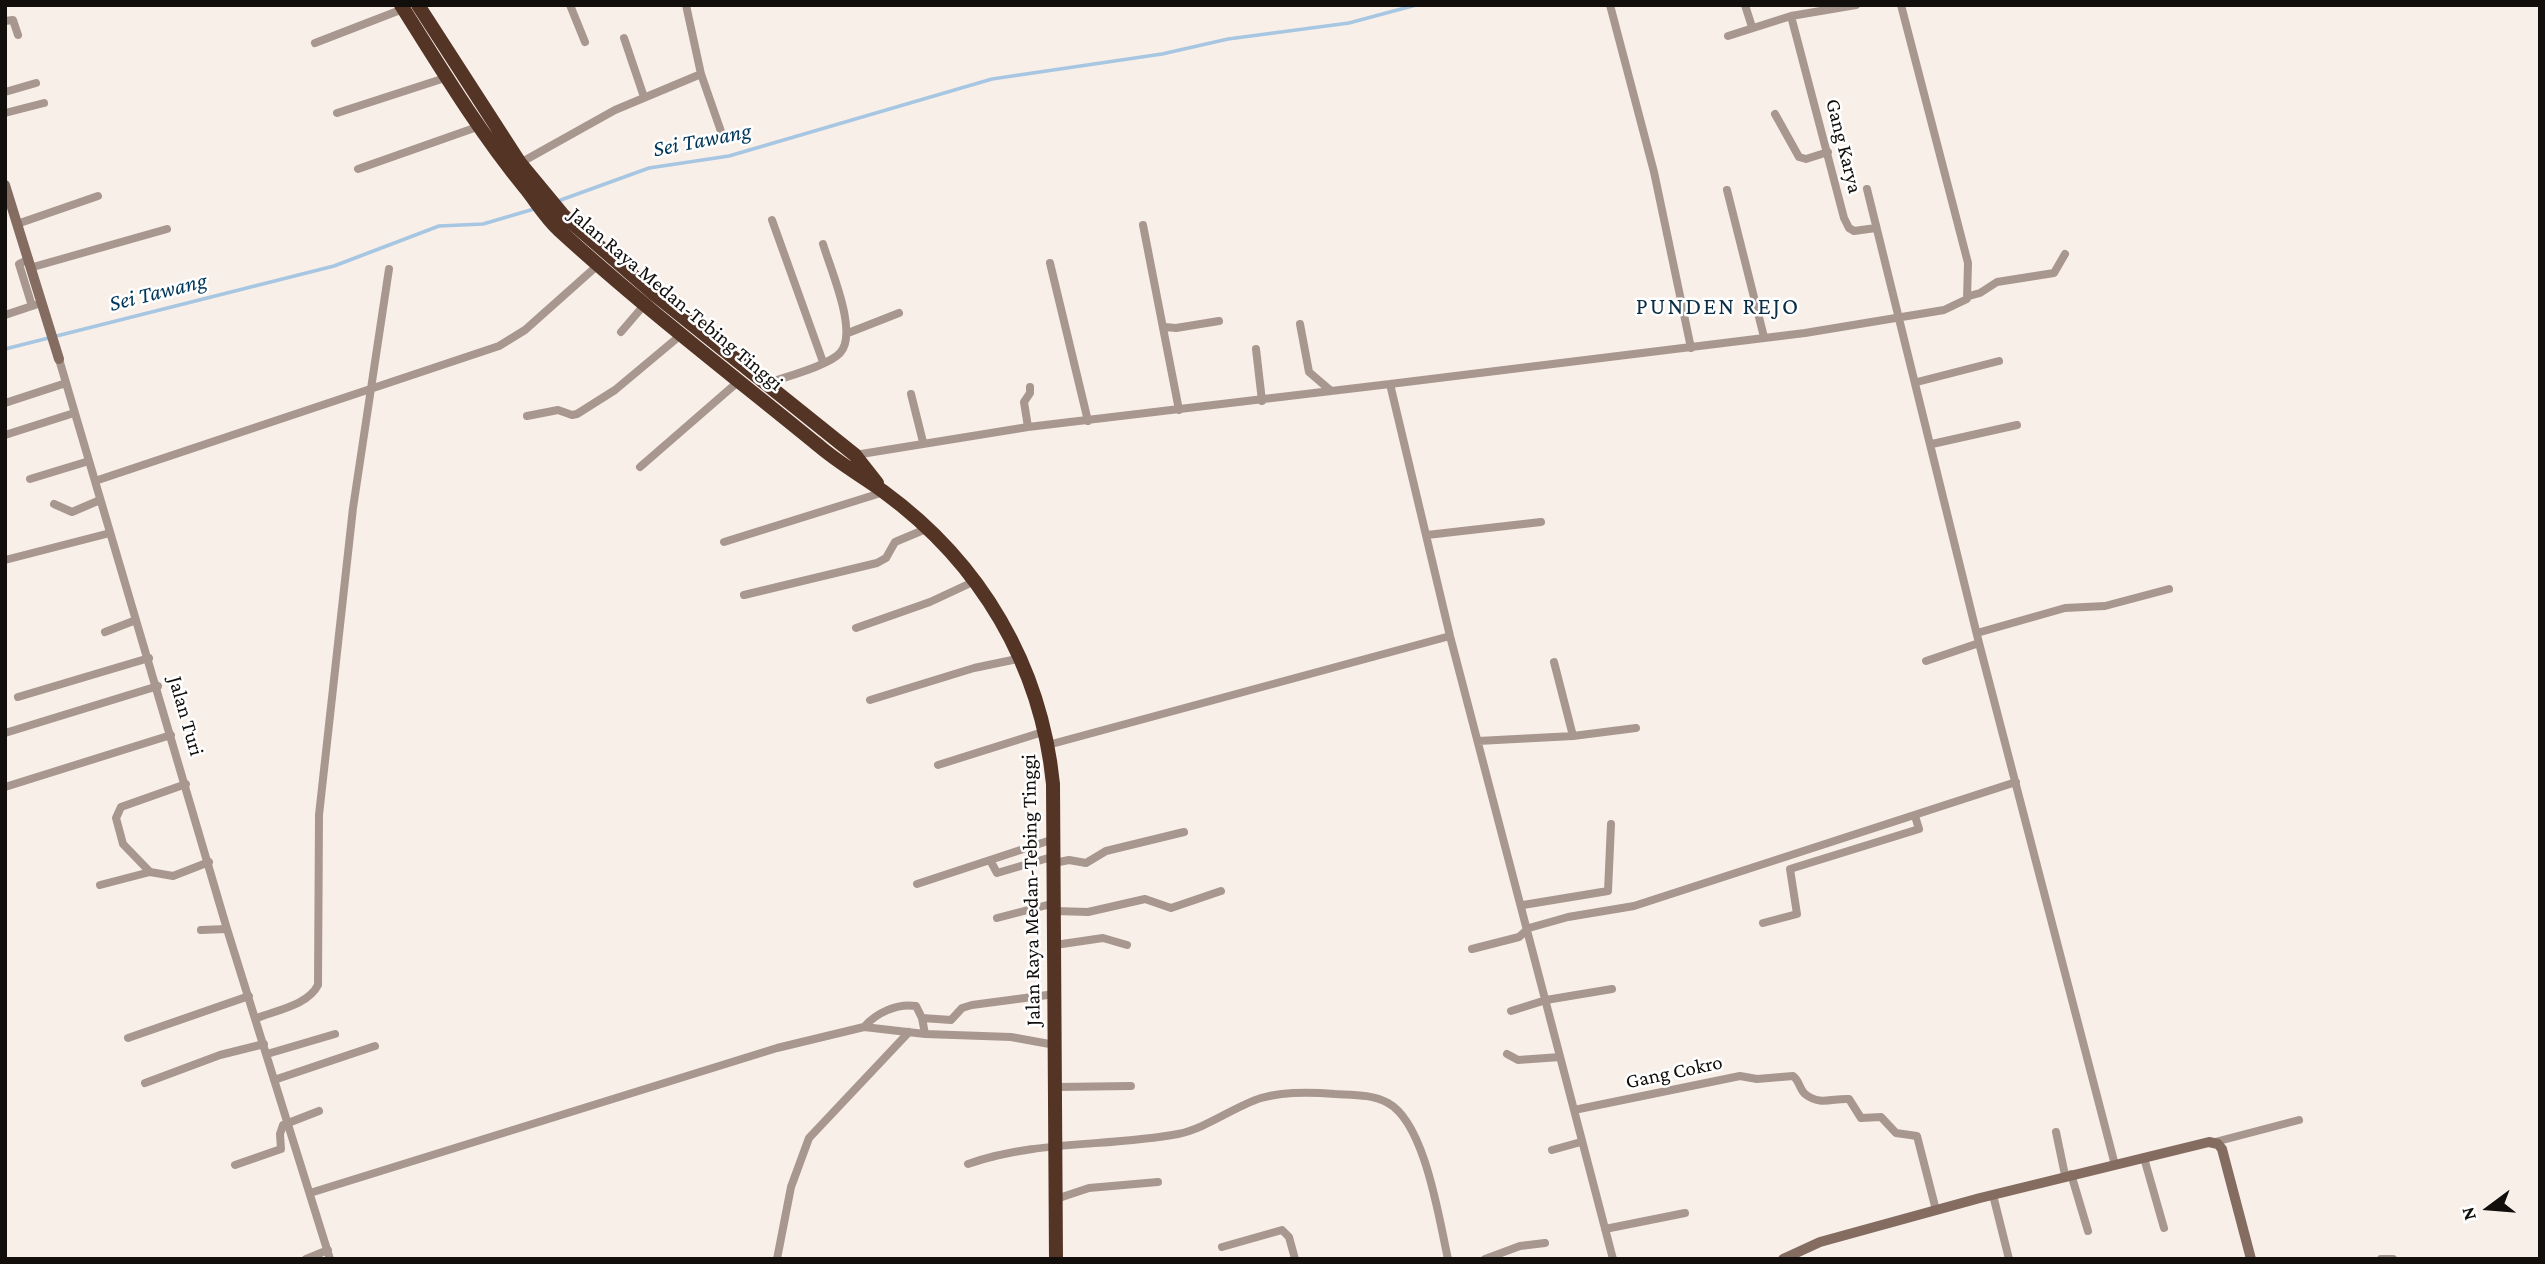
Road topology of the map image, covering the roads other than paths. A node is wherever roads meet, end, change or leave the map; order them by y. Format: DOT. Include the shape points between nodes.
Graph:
graph roads {
  1 [pos="570,5"];
  2 [pos="686,5"];
  3 [pos="1610,5"];
  4 [pos="1745,5"];
  5 [pos="1856,5"];
  6 [pos="1901,5"];
  7 [pos="404,6"];
  8 [pos="425,8"];
  9 [pos="1791,16"];
  10 [pos="5,21"];
  11 [pos="1752,27"];
  12 [pos="19,35"];
  13 [pos="1728,36"];
  14 [pos="624,38"];
  15 [pos="585,42"];
  16 [pos="315,43"];
  17 [pos="701,74"];
  18 [pos="448,77"];
  19 [pos="36,83"];
  20 [pos="5,92"];
  21 [pos="644,97"];
  22 [pos="44,103"];
  23 [pos="5,113"];
  24 [pos="337,113"];
  25 [pos="1775,114"];
  26 [pos="480,127"];
  27 [pos="724,140"];
  28 [pos="1828,152"];
  29 [pos="520,163"];
  30 [pos="358,169"];
  31 [pos="5,185"];
  32 [pos="1867,189"];
  33 [pos="1727,191"];
  34 [pos="99,196"];
  35 [pos="541,199"];
  36 [pos="557,219"];
  37 [pos="772,220"];
  38 [pos="17,224"];
  39 [pos="1143,225"];
  40 [pos="1876,228"];
  41 [pos="167,229"];
  42 [pos="823,244"];
  43 [pos="2065,254"];
  44 [pos="31,263"];
  45 [pos="1049,263"];
  46 [pos="598,265"];
  47 [pos="389,269"];
  48 [pos="1969,296"];
  49 [pos="645,304"];
  50 [pos="37,305"];
  51 [pos="899,313"];
  52 [pos="5,314"];
  53 [pos="1901,318"];
  54 [pos="1219,321"];
  55 [pos="1300,324"];
  56 [pos="1165,327"];
  57 [pos="621,332"];
  58 [pos="848,333"];
  59 [pos="682,334"];
  60 [pos="1764,337"];
  61 [pos="1691,348"];
  62 [pos="1256,349"];
  63 [pos="59,359"];
  64 [pos="1998,361"];
  65 [pos="823,362"];
  66 [pos="739,380"];
  67 [pos="1917,382"];
  68 [pos="66,383"];
  69 [pos="766,384"];
  70 [pos="1390,384"];
  71 [pos="1030,387"];
  72 [pos="371,388"];
  73 [pos="1330,390"];
  74 [pos="911,394"];
  75 [pos="1262,401"];
  76 [pos="5,403"];
  77 [pos="1179,410"];
  78 [pos="74,413"];
  79 [pos="527,416"];
  80 [pos="1088,421"];
  81 [pos="2017,425"];
  82 [pos="1028,427"];
  83 [pos="5,435"];
  84 [pos="923,442"];
  85 [pos="1932,444"];
  86 [pos="855,455"];
  87 [pos="89,461"];
  88 [pos="640,467"];
  89 [pos="30,479"];
  90 [pos="94,481"];
  91 [pos="884,492"];
  92 [pos="100,500"];
  93 [pos="54,504"];
  94 [pos="1541,522"];
  95 [pos="926,529"];
  96 [pos="110,534"];
  97 [pos="1427,535"];
  98 [pos="724,542"];
  99 [pos="5,560"];
  100 [pos="975,580"];
  101 [pos="2169,589"];
  102 [pos="744,595"];
  103 [pos="136,620"];
  104 [pos="856,628"];
  105 [pos="105,632"];
  106 [pos="1450,636"];
  107 [pos="1978,638"];
  108 [pos="149,658"];
  109 [pos="1022,658"];
  110 [pos="1926,661"];
  111 [pos="1554,662"];
  112 [pos="158,686"];
  113 [pos="18,697"];
  114 [pos="870,700"];
  115 [pos="1636,728"];
  116 [pos="5,733"];
  117 [pos="172,735"];
  118 [pos="1573,736"];
  119 [pos="1047,738"];
  120 [pos="1478,741"];
  121 [pos="938,765"];
  122 [pos="2016,782"];
  123 [pos="186,784"];
  124 [pos="5,787"];
  125 [pos="1915,816"];
  126 [pos="1611,824"];
  127 [pos="1184,832"];
  128 [pos="1054,839"];
  129 [pos="990,860"];
  130 [pos="1055,860"];
  131 [pos="209,862"];
  132 [pos="150,872"];
  133 [pos="917,884"];
  134 [pos="100,885"];
  135 [pos="1221,891"];
  136 [pos="1523,905"];
  137 [pos="1055,907"];
  138 [pos="997,918"];
  139 [pos="1763,923"];
  140 [pos="1529,928"];
  141 [pos="227,929"];
  142 [pos="201,930"];
  143 [pos="1055,945"];
  144 [pos="1127,945"];
  145 [pos="1472,949"];
  146 [pos="1612,989"];
  147 [pos="1055,994"];
  148 [pos="249,996"];
  149 [pos="1546,1000"];
  150 [pos="1511,1012"];
  151 [pos="257,1018"];
  152 [pos="924,1026"];
  153 [pos="864,1027"];
  154 [pos="909,1032"];
  155 [pos="335,1034"];
  156 [pos="128,1038"];
  157 [pos="264,1044"];
  158 [pos="1055,1045"];
  159 [pos="375,1046"];
  160 [pos="267,1054"];
  161 [pos="1507,1054"];
  162 [pos="1560,1057"];
  163 [pos="274,1080"];
  164 [pos="145,1083"];
  165 [pos="1131,1086"];
  166 [pos="1056,1087"];
  167 [pos="1574,1110"];
  168 [pos="319,1111"];
  169 [pos="2299,1120"];
  170 [pos="289,1121"];
  171 [pos="2056,1132"];
  172 [pos="1581,1142"];
  173 [pos="2215,1142"];
  174 [pos="1055,1145"];
  175 [pos="1552,1150"];
  176 [pos="2144,1158"];
  177 [pos="968,1164"];
  178 [pos="235,1165"];
  179 [pos="2115,1165"];
  180 [pos="2068,1175"];
  181 [pos="1158,1182"];
  182 [pos="310,1193"];
  183 [pos="1993,1195"];
  184 [pos="1056,1199"];
  185 [pos="1936,1210"];
  186 [pos="1685,1213"];
  187 [pos="1605,1228"];
  188 [pos="2165,1228"];
  189 [pos="2088,1231"];
  190 [pos="1545,1243"];
  191 [pos="1222,1247"];
  192 [pos="329,1255"];
  193 [pos="1052,1257"];
  194 [pos="306,1259"];
  195 [pos="777,1259"];
  196 [pos="1295,1259"];
  197 [pos="1448,1259"];
  198 [pos="1485,1259"];
  199 [pos="1613,1259"];
  200 [pos="1783,1259"];
  201 [pos="2009,1259"];
  202 [pos="2251,1259"];
  203 [pos="2381,1259"];
  204 [pos="2393,1259"];
  1 -- 15 [label="street"];
  2 -- 17 [label="street"];
  3 -- 61 [label="street" via="1654,172"];
  4 -- 11 [label="street"];
  5 -- 9 [label="street"];
  6 -- 48 [label="street" via="1968,263"];
  7 -- 16 [label="street"];
  7 -- 18 [label="highway, Jalan Raya Medan-Tebing Tinggi"];
  8 -- 29 [label="highway, Jalan Raya Medan-Tebing Tinggi"];
  9 -- 11 [label="street"];
  9 -- 28 [label="street, Gang Karya"];
  10 -- 12 [label="street" via="13,20"];
  11 -- 13 [label="street"];
  14 -- 21 [label="street"];
  17 -- 21 [label="street"];
  17 -- 27 [label="street"];
  18 -- 24 [label="street"];
  18 -- 26 [label="highway, Jalan Raya Medan-Tebing Tinggi"];
  19 -- 20 [label="street"];
  21 -- 29 [label="street"];
  22 -- 23 [label="street"];
  25 -- 28 [label="street" via="1799,157"];
  26 -- 30 [label="street"];
  26 -- 35 [label="highway, Jalan Raya Medan-Tebing Tinggi"];
  28 -- 40 [label="street, Gang Karya" via="1849,228"];
  29 -- 35 [label="highway, Jalan Raya Medan-Tebing Tinggi"];
  31 -- 38 [label="street, Jalan Turi"];
  32 -- 40 [label="street"];
  33 -- 60 [label="street"];
  34 -- 38 [label="street"];
  35 -- 36 [label="highway, Jalan Raya Medan-Tebing Tinggi"];
  36 -- 46 [label="highway, Jalan Raya Medan-Tebing Tinggi"];
  36 -- 69 [label="highway, Jalan Raya Medan-Tebing Tinggi"];
  37 -- 65 [label="street"];
  38 -- 44 [label="street, Jalan Turi"];
  39 -- 56 [label="street"];
  40 -- 53 [label="street"];
  41 -- 44 [label="street"];
  42 -- 58 [label="street"];
  43 -- 48 [label="street" via="2054,273 1997,282"];
  44 -- 50 [label="street, Jalan Turi"];
  45 -- 80 [label="street"];
  46 -- 49 [label="highway, Jalan Raya Medan-Tebing Tinggi"];
  46 -- 72 [label="street" via="512,340"];
  47 -- 72 [label="street"];
  48 -- 53 [label="street" via="1944,310"];
  49 -- 57 [label="street"];
  49 -- 59 [label="highway, Jalan Raya Medan-Tebing Tinggi"];
  50 -- 52 [label="street"];
  50 -- 63 [label="street, Jalan Turi"];
  51 -- 58 [label="street"];
  53 -- 60 [label="street"];
  53 -- 67 [label="street"];
  54 -- 56 [label="street"];
  55 -- 73 [label="street" via="1309,372"];
  56 -- 77 [label="street"];
  58 -- 65 [label="street" via="840,353"];
  59 -- 66 [label="highway, Jalan Raya Medan-Tebing Tinggi"];
  59 -- 79 [label="street" via="615,390 577,414 558,410"];
  60 -- 61 [label="street"];
  61 -- 70 [label="street"];
  62 -- 75 [label="street"];
  63 -- 68 [label="street, Jalan Turi"];
  64 -- 67 [label="street"];
  65 -- 69 [label="street"];
  66 -- 88 [label="street"];
  66 -- 91 [label="highway, Jalan Raya Medan-Tebing Tinggi" via="845,468"];
  67 -- 85 [label="street"];
  68 -- 76 [label="street"];
  68 -- 78 [label="street, Jalan Turi"];
  69 -- 86 [label="highway, Jalan Raya Medan-Tebing Tinggi"];
  70 -- 73 [label="street"];
  70 -- 97 [label="street"];
  71 -- 82 [label="street" via="1024,402"];
  72 -- 90 [label="street"];
  72 -- 151 [label="street" via="319,815 318,985 304,1000"];
  73 -- 75 [label="street"];
  74 -- 84 [label="street"];
  75 -- 77 [label="street"];
  77 -- 80 [label="street"];
  78 -- 83 [label="street"];
  78 -- 87 [label="street, Jalan Turi"];
  80 -- 82 [label="street"];
  81 -- 85 [label="street"];
  82 -- 84 [label="street"];
  84 -- 86 [label="street"];
  85 -- 107 [label="street"];
  86 -- 91 [label="highway, Jalan Raya Medan-Tebing Tinggi"];
  87 -- 89 [label="street"];
  87 -- 90 [label="street, Jalan Turi"];
  90 -- 92 [label="street, Jalan Turi"];
  91 -- 95 [label="highway, Jalan Raya Medan-Tebing Tinggi"];
  91 -- 98 [label="street"];
  92 -- 93 [label="street" via="72,512"];
  92 -- 96 [label="street, Jalan Turi"];
  94 -- 97 [label="street"];
  95 -- 100 [label="highway, Jalan Raya Medan-Tebing Tinggi"];
  95 -- 102 [label="street" via="895,542 886,558 877,563"];
  96 -- 99 [label="street"];
  96 -- 103 [label="street, Jalan Turi"];
  97 -- 106 [label="street"];
  100 -- 104 [label="street" via="930,602"];
  100 -- 109 [label="highway, Jalan Raya Medan-Tebing Tinggi"];
  101 -- 107 [label="street" via="2095,607 2080,606"];
  103 -- 105 [label="street"];
  103 -- 108 [label="street, Jalan Turi"];
  106 -- 119 [label="street"];
  106 -- 120 [label="street"];
  107 -- 110 [label="street"];
  107 -- 122 [label="street"];
  108 -- 112 [label="street, Jalan Turi"];
  108 -- 113 [label="street"];
  109 -- 114 [label="street"];
  109 -- 119 [label="highway, Jalan Raya Medan-Tebing Tinggi"];
  111 -- 118 [label="street"];
  112 -- 116 [label="street"];
  112 -- 117 [label="street, Jalan Turi"];
  115 -- 118 [label="street"];
  117 -- 123 [label="street, Jalan Turi"];
  117 -- 124 [label="street"];
  118 -- 120 [label="street"];
  119 -- 121 [label="street"];
  119 -- 128 [label="highway, Jalan Raya Medan-Tebing Tinggi"];
  120 -- 136 [label="street"];
  122 -- 125 [label="street"];
  122 -- 179 [label="street"];
  123 -- 131 [label="street, Jalan Turi"];
  123 -- 132 [label="street" via="121,807 116,818 123,844"];
  125 -- 139 [label="street" via="1919,829 1790,869 1797,914"];
  125 -- 140 [label="street" via="1634,906"];
  126 -- 136 [label="street" via="1608,891"];
  127 -- 130 [label="street" via="1106,851 1086,863"];
  128 -- 129 [label="street"];
  128 -- 130 [label="highway, Jalan Raya Medan-Tebing Tinggi"];
  129 -- 130 [label="street" via="997,873"];
  129 -- 133 [label="street"];
  130 -- 137 [label="highway, Jalan Raya Medan-Tebing Tinggi"];
  131 -- 132 [label="street" via="173,876"];
  131 -- 141 [label="street, Jalan Turi"];
  132 -- 134 [label="street"];
  135 -- 137 [label="street" via="1171,908 1145,899 1088,912"];
  136 -- 140 [label="street"];
  137 -- 138 [label="street"];
  137 -- 143 [label="highway, Jalan Raya Medan-Tebing Tinggi"];
  140 -- 145 [label="street" via="1519,937"];
  140 -- 149 [label="street"];
  141 -- 142 [label="street"];
  141 -- 148 [label="street, Jalan Turi"];
  143 -- 144 [label="street" via="1103,937"];
  143 -- 147 [label="highway, Jalan Raya Medan-Tebing Tinggi"];
  146 -- 149 [label="street"];
  147 -- 152 [label="street" via="972,1005 951,1020"];
  147 -- 158 [label="highway, Jalan Raya Medan-Tebing Tinggi"];
  148 -- 151 [label="street, Jalan Turi"];
  148 -- 156 [label="street"];
  149 -- 150 [label="street"];
  149 -- 162 [label="street"];
  151 -- 157 [label="street, Jalan Turi"];
  152 -- 153 [label="street" via="919,1008 912,1004 878,1013"];
  152 -- 154 [label="street"];
  152 -- 158 [label="street"];
  153 -- 154 [label="street"];
  153 -- 182 [label="street" via="777,1048"];
  154 -- 195 [label="street" via="808,1138 791,1187"];
  155 -- 160 [label="street"];
  157 -- 160 [label="street, Jalan Turi"];
  157 -- 164 [label="street"];
  158 -- 166 [label="highway, Jalan Raya Medan-Tebing Tinggi"];
  159 -- 163 [label="street"];
  160 -- 163 [label="street, Jalan Turi"];
  161 -- 162 [label="street" via="1518,1060"];
  162 -- 167 [label="street"];
  163 -- 170 [label="street, Jalan Turi"];
  165 -- 166 [label="street"];
  166 -- 174 [label="highway, Jalan Raya Medan-Tebing Tinggi"];
  167 -- 172 [label="street"];
  167 -- 185 [label="street, Gang Cokro" via="1740,1076 1793,1076 1812,1098 1849,1100 1861,1118 1881,1117 1896,1133 1917,1136"];
  168 -- 170 [label="street"];
  169 -- 173 [label="street"];
  170 -- 178 [label="street" via="281,1128 281,1149"];
  170 -- 182 [label="street, Jalan Turi"];
  171 -- 180 [label="street"];
  172 -- 175 [label="street"];
  172 -- 187 [label="street"];
  173 -- 176 [label="street"];
  173 -- 202 [label="street" via="2222,1149"];
  174 -- 177 [label="street" via="1002,1152"];
  174 -- 184 [label="highway, Jalan Raya Medan-Tebing Tinggi"];
  174 -- 197 [label="street" via="1125,1142 1181,1133 1282,1093 1375,1097 1395,1109 1415,1138 1426,1164"];
  176 -- 179 [label="street"];
  176 -- 188 [label="street"];
  179 -- 180 [label="street"];
  180 -- 183 [label="street"];
  180 -- 189 [label="street"];
  181 -- 184 [label="street" via="1089,1188"];
  182 -- 192 [label="street, Jalan Turi"];
  183 -- 185 [label="street"];
  183 -- 201 [label="street"];
  184 -- 193 [label="highway, Jalan Raya Medan-Tebing Tinggi"];
  185 -- 200 [label="street" via="1820,1242"];
  186 -- 187 [label="street"];
  187 -- 199 [label="street"];
  190 -- 198 [label="street" via="1520,1245"];
  191 -- 196 [label="street" via="1282,1230 1289,1237"];
  192 -- 194 [label="street"];
  203 -- 204 [label="street"];
}
